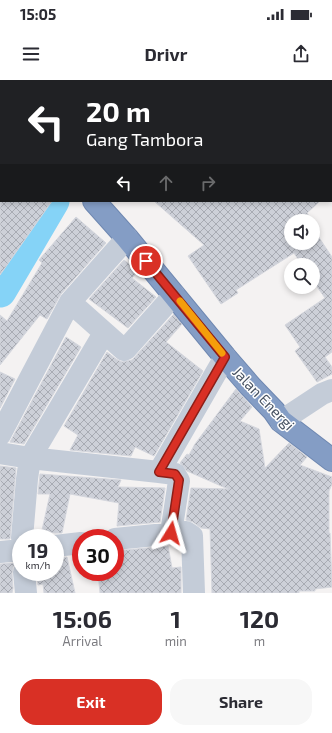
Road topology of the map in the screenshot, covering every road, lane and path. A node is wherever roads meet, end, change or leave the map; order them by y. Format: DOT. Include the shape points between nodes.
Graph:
graph roads {
  1 [pos="95,202"];
  2 [pos="127,238"];
  3 [pos="174,295"];
  4 [pos="70,302"];
  5 [pos="104,333"];
  6 [pos="225,357"];
  7 [pos="332,390"];
  8 [pos="281,421"];
  9 [pos="0,435"];
  10 [pos="0,453"];
  11 [pos="30,458"];
  12 [pos="332,460"];
  13 [pos="159,472"];
  14 [pos="23,529"];
  15 [pos="171,533"];
  16 [pos="124,538"];
  17 [pos="12,551"];
  18 [pos="0,552"];
  19 [pos="25,581"];
  20 [pos="26,593"];
  21 [pos="194,593"];
  1 -- 2 [label="highway, Jalan Energi"];
  2 -- 3 [label="highway, Jalan Energi"];
  2 -- 4 [label="street"];
  3 -- 5 [label="street" via="126,349"];
  3 -- 6 [label="highway, Jalan Energi"];
  4 -- 5 [label="street"];
  4 -- 9 [label="street"];
  5 -- 11 [label="street"];
  6 -- 8 [label="highway, Jalan Energi"];
  6 -- 13 [label="street"];
  7 -- 8 [label="street"];
  8 -- 12 [label="highway, Jalan Energi"];
  10 -- 11 [label="street"];
  11 -- 13 [label="street"];
  11 -- 14 [label="street"];
  13 -- 15 [label="street" via="175,474 179,480"];
  15 -- 16 [label="street"];
  15 -- 21 [label="street" via="186,532 192,536"];
  17 -- 18 [label="street"];
  19 -- 20 [label="street"];
}
